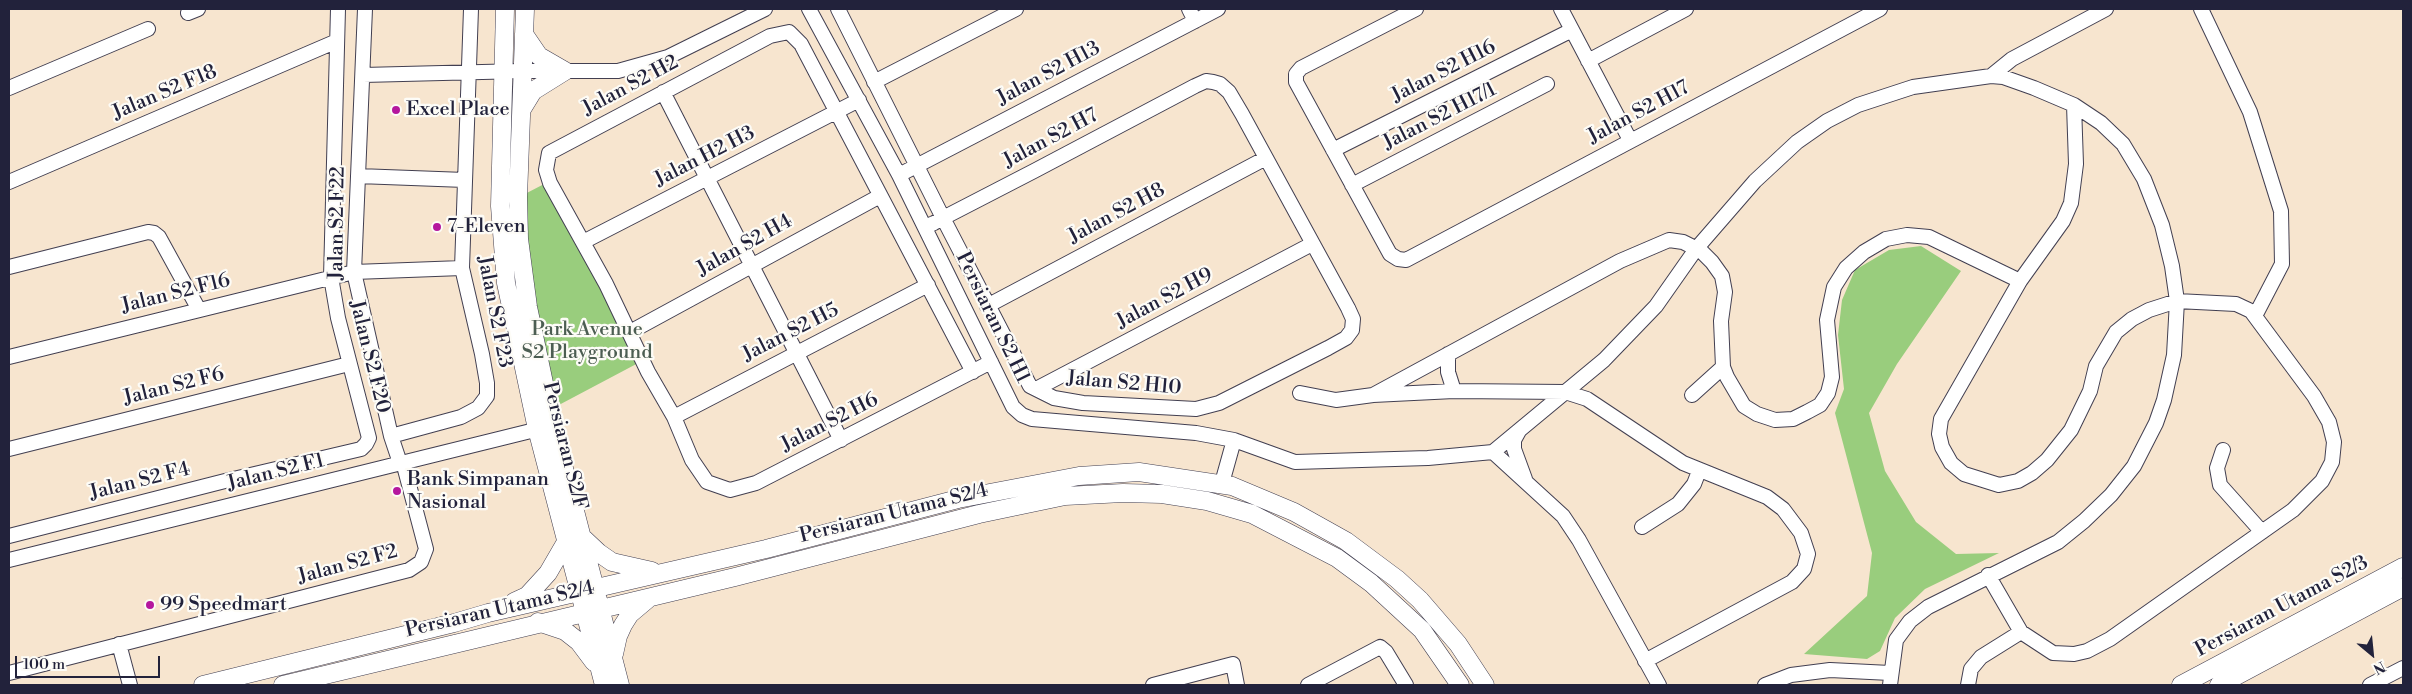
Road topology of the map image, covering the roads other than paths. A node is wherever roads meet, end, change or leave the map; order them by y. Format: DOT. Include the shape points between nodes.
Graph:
graph roads {
  1 [pos="338,9"];
  2 [pos="365,9"];
  3 [pos="471,9"];
  4 [pos="506,9"];
  5 [pos="525,9"];
  6 [pos="765,9"];
  7 [pos="809,9"];
  8 [pos="838,9"];
  9 [pos="1016,9"];
  10 [pos="1218,9"];
  11 [pos="1416,9"];
  12 [pos="1561,9"];
  13 [pos="1686,9"];
  14 [pos="1880,9"];
  15 [pos="2106,9"];
  16 [pos="2201,9"];
  17 [pos="1861,13"];
  18 [pos="1192,15"];
  19 [pos="148,29"];
  20 [pos="1572,30"];
  21 [pos="524,34"];
  22 [pos="337,41"];
  23 [pos="1588,61"];
  24 [pos="514,71"];
  25 [pos="565,71"];
  26 [pos="469,74"];
  27 [pos="363,75"];
  28 [pos="1991,76"];
  29 [pos="874,82"];
  30 [pos="1547,84"];
  31 [pos="1195,86"];
  32 [pos="9,88"];
  33 [pos="663,92"];
  34 [pos="859,100"];
  35 [pos="2074,105"];
  36 [pos="840,110"];
  37 [pos="521,112"];
  38 [pos="1630,140"];
  39 [pos="1333,150"];
  40 [pos="1266,158"];
  41 [pos="917,166"];
  42 [pos="899,175"];
  43 [pos="358,176"];
  44 [pos="708,178"];
  45 [pos="465,180"];
  46 [pos="9,182"];
  47 [pos="550,183"];
  48 [pos="1352,185"];
  49 [pos="880,196"];
  50 [pos="943,218"];
  51 [pos="925,227"];
  52 [pos="583,242"];
  53 [pos="1312,244"];
  54 [pos="1696,249"];
  55 [pos="752,264"];
  56 [pos="9,267"];
  57 [pos="462,268"];
  58 [pos="354,272"];
  59 [pos="331,278"];
  60 [pos="2020,281"];
  61 [pos="928,285"];
  62 [pos="2177,301"];
  63 [pos="987,306"];
  64 [pos="198,308"];
  65 [pos="2255,316"];
  66 [pos="630,332"];
  67 [pos="797,352"];
  68 [pos="1448,354"];
  69 [pos="9,357"];
  70 [pos="991,362"];
  71 [pos="348,364"];
  72 [pos="1723,367"];
  73 [pos="973,372"];
  74 [pos="1036,389"];
  75 [pos="1454,391"];
  76 [pos="1565,392"];
  77 [pos="1300,393"];
  78 [pos="1373,395"];
  79 [pos="1692,395"];
  80 [pos="674,418"];
  81 [pos="545,428"];
  82 [pos="1519,430"];
  83 [pos="391,436"];
  84 [pos="841,440"];
  85 [pos="1234,440"];
  86 [pos="366,444"];
  87 [pos="9,449"];
  88 [pos="2223,450"];
  89 [pos="1493,452"];
  90 [pos="401,463"];
  91 [pos="1699,471"];
  92 [pos="1222,483"];
  93 [pos="1528,485"];
  94 [pos="1642,527"];
  95 [pos="2262,532"];
  96 [pos="9,536"];
  97 [pos="574,540"];
  98 [pos="9,560"];
  99 [pos="2403,567"];
  100 [pos="660,573"];
  101 [pos="1988,575"];
  102 [pos="2403,587"];
  103 [pos="597,588"];
  104 [pos="579,593"];
  105 [pos="654,595"];
  106 [pos="593,609"];
  107 [pos="488,612"];
  108 [pos="538,622"];
  109 [pos="2021,632"];
  110 [pos="119,644"];
  111 [pos="1645,661"];
  112 [pos="606,664"];
  113 [pos="2403,668"];
  114 [pos="9,673"];
  115 [pos="1890,679"];
  116 [pos="1459,684"];
  117 [pos="130,685"];
  118 [pos="203,685"];
  119 [pos="282,685"];
  120 [pos="604,685"];
  121 [pos="620,685"];
  122 [pos="1153,685"];
  123 [pos="1237,685"];
  124 [pos="1308,685"];
  125 [pos="1406,685"];
  126 [pos="1485,685"];
  127 [pos="1659,685"];
  128 [pos="1765,685"];
  129 [pos="1968,685"];
  130 [pos="2181,685"];
  131 [pos="2219,685"];
  132 [pos="2370,685"];
  1 -- 22 [label="street, Jalan S2 F20"];
  2 -- 27 [label="street, Jalan S2 F22"];
  3 -- 26 [label="street, Jalan S2 F23"];
  4 -- 24 [label="main road, Persiaran S2/F"];
  5 -- 21 [label="main road, Persiaran S2/F"];
  6 -- 25 [label="street" via="668,57 642,66 618,71"];
  7 -- 34 [label="street, Persiaran S2 H1"];
  8 -- 29 [label="street, Jalan S2 H10"];
  9 -- 29 [label="street"];
  10 -- 18 [label="street, Jalan S2 H13"];
  11 -- 39 [label="street" via="1301,68 1296,74 1296,82"];
  12 -- 20 [label="street"];
  13 -- 23 [label="street"];
  14 -- 17 [label="street, Jalan S2 H17"];
  15 -- 28 [label="street" via="2012,59"];
  16 -- 65 [label="street" via="2250,112 2281,211 2282,264"];
  17 -- 38 [label="street, Jalan S2 H17"];
  18 -- 41 [label="street, Jalan S2 H13"];
  19 -- 32 [label="street"];
  20 -- 23 [label="street"];
  20 -- 39 [label="street, Jalan S2 H16"];
  21 -- 24 [label="main road, Persiaran S2/F"];
  21 -- 25 [label="main road" via="539,56"];
  22 -- 46 [label="street, Jalan S2 F18"];
  22 -- 59 [label="street, Jalan S2 F20"];
  23 -- 38 [label="street"];
  24 -- 25 [label="street"];
  24 -- 26 [label="street"];
  24 -- 37 [label="main road, Persiaran S2/F"];
  24 -- 81 [label="main road, Persiaran S2/F" via="500,206 505,273 515,333"];
  25 -- 37 [label="main road" via="533,91"];
  26 -- 27 [label="street"];
  26 -- 45 [label="street, Jalan S2 F23"];
  27 -- 43 [label="street, Jalan S2 F22"];
  28 -- 35 [label="street" via="2003,76"];
  28 -- 54 [label="street" via="1913,87 1858,105 1827,121 1797,142 1755,181"];
  29 -- 41 [label="street, Jalan S2 H10"];
  30 -- 48 [label="street, Jalan S2 H17/1"];
  31 -- 40 [label="street, Jalan S2 H10" via="1213,82 1229,92"];
  31 -- 50 [label="street, Jalan S2 H7"];
  33 -- 36 [label="street, Jalan S2 H2" via="770,36 789,32 801,44"];
  33 -- 44 [label="street"];
  33 -- 47 [label="street, Jalan S2 H2" via="549,154 546,170"];
  34 -- 36 [label="street, Jalan H2 H3"];
  34 -- 42 [label="street, Persiaran S2 H1"];
  35 -- 60 [label="street" via="2076,164 2071,204"];
  35 -- 62 [label="street" via="2101,123 2122,144 2144,179 2162,225"];
  36 -- 44 [label="street, Jalan H2 H3"];
  36 -- 49 [label="street"];
  37 -- 81 [label="main road, Persiaran S2/F" via="519,239"];
  38 -- 48 [label="street, Jalan S2 H17" via="1406,260 1398,260 1390,254"];
  39 -- 48 [label="street"];
  40 -- 53 [label="street, Jalan S2 H10"];
  40 -- 63 [label="street, Jalan S2 H8"];
  41 -- 42 [label="street, Jalan S2 H13"];
  41 -- 50 [label="street, Jalan S2 H10"];
  42 -- 51 [label="street, Persiaran S2 H1"];
  43 -- 45 [label="street"];
  43 -- 58 [label="street, Jalan S2 F22"];
  44 -- 52 [label="street, Jalan H2 H3"];
  44 -- 55 [label="street"];
  45 -- 57 [label="street, Jalan S2 F23"];
  47 -- 52 [label="street, Jalan S2 H6"];
  49 -- 55 [label="street, Jalan S2 H4"];
  49 -- 61 [label="street"];
  50 -- 51 [label="street, Jalan S2 H7"];
  50 -- 63 [label="street, Jalan S2 H10"];
  51 -- 70 [label="street, Persiaran S2 H1"];
  52 -- 66 [label="street, Jalan S2 H6"];
  53 -- 74 [label="street, Jalan S2 H9"];
  53 -- 74 [label="street, Jalan S2 H10" via="1353,319 1352,330 1346,338 1328,348 1219,403 1196,409 1083,403 1054,398"];
  54 -- 68 [label="street" via="1683,242 1669,240 1654,244"];
  54 -- 72 [label="street" via="1712,262 1722,276"];
  54 -- 76 [label="street" via="1656,306 1604,360"];
  55 -- 66 [label="street, Jalan S2 H4"];
  55 -- 67 [label="street"];
  56 -- 64 [label="street" via="154,233 159,236"];
  57 -- 58 [label="street, Jalan S2 F16"];
  57 -- 83 [label="street, Jalan S2 F23" via="484,363 487,396 478,408 461,417"];
  58 -- 59 [label="street, Jalan S2 F16"];
  58 -- 83 [label="street, Jalan S2 F22"];
  59 -- 64 [label="street, Jalan S2 F16"];
  59 -- 71 [label="street, Jalan S2 F20"];
  60 -- 62 [label="street" via="1941,420 1939,434 1951,463 1964,474 2000,485 2018,481 2032,473 2071,430 2090,391 2096,366 2116,332 2149,310"];
  60 -- 72 [label="street" via="1929,237 1907,235 1886,239 1852,263 1834,287 1827,320 1832,377 1828,393 1820,405 1793,419 1775,420 1757,414 1744,406"];
  61 -- 67 [label="street, Jalan S2 H5"];
  61 -- 73 [label="street"];
  62 -- 65 [label="street" via="2236,304"];
  62 -- 101 [label="street" via="2174,355 2164,400 2134,466 2111,495 2058,542"];
  63 -- 74 [label="street, Jalan S2 H10" via="1025,380"];
  64 -- 69 [label="street, Jalan S2 F16"];
  65 -- 95 [label="street" via="2314,396 2329,422 2334,442 2332,462 2322,481 2293,510"];
  66 -- 80 [label="street, Jalan S2 H6"];
  67 -- 80 [label="street, Jalan S2 H5"];
  67 -- 84 [label="street"];
  68 -- 75 [label="street" via="1448,372"];
  68 -- 78 [label="street"];
  70 -- 73 [label="street, Jalan S2 H6"];
  70 -- 85 [label="street, Persiaran S2 H1" via="1013,407 1032,419 1196,433"];
  71 -- 86 [label="street, Jalan S2 F20" via="369,438"];
  71 -- 87 [label="street, Jalan S2 F6"];
  72 -- 79 [label="street"];
  73 -- 84 [label="street, Jalan S2 H6"];
  75 -- 76 [label="street"];
  75 -- 78 [label="street"];
  76 -- 82 [label="street"];
  76 -- 91 [label="street" via="1587,399"];
  77 -- 78 [label="street" via="1336,400"];
  80 -- 84 [label="street, Jalan S2 H6" via="692,460 707,482 730,490 756,483"];
  81 -- 90 [label="street, Jalan S2 F1"];
  81 -- 97 [label="main road, Persiaran S2/F"];
  82 -- 89 [label="street"];
  82 -- 93 [label="street" via="1514,448"];
  83 -- 90 [label="street, Jalan S2 F22"];
  85 -- 89 [label="street, Persiaran S2 H1" via="1295,462 1428,458"];
  85 -- 92 [label="street"];
  86 -- 96 [label="street, Jalan S2 F4" via="361,449"];
  88 -- 95 [label="street" via="2217,468 2220,485"];
  89 -- 93 [label="street"];
  90 -- 98 [label="street, Jalan S2 F1"];
  90 -- 110 [label="street, Jalan S2 F2" via="426,549 416,567"];
  91 -- 94 [label="street" via="1694,484 1678,504"];
  91 -- 111 [label="street" via="1767,497 1783,509 1801,533 1808,554 1804,569 1792,582"];
  92 -- 100 [label="main road" via="1138,472 1040,482 958,499"];
  92 -- 126 [label="main road" via="1294,512 1372,559 1397,579 1438,621 1458,644"];
  93 -- 111 [label="street" via="1562,516 1579,540"];
  95 -- 109 [label="street" via="2110,639 2087,651 2053,653"];
  97 -- 100 [label="main road" via="612,562"];
  97 -- 103 [label="main road, Persiaran S2/F"];
  97 -- 104 [label="main road, Persiaran S2/F"];
  97 -- 107 [label="main road" via="527,596"];
  99 -- 130 [label="main road, Persiaran Utama S2/3"];
  100 -- 103 [label="main road"];
  101 -- 109 [label="street"];
  101 -- 115 [label="street" via="1928,607 1910,621 1896,640"];
  102 -- 131 [label="main road, Persiaran Utama S2/3"];
  103 -- 104 [label="main road"];
  103 -- 106 [label="main road, Persiaran S2/F"];
  104 -- 106 [label="main road, Persiaran S2/F"];
  104 -- 107 [label="main road"];
  105 -- 106 [label="main road, Persiaran Utama S2/4"];
  105 -- 112 [label="main road" via="630,614"];
  105 -- 116 [label="main road, Persiaran Utama S2/4" via="1033,502 1091,494 1162,494 1207,501 1252,514 1337,558 1371,582 1422,630"];
  106 -- 108 [label="main road, Persiaran Utama S2/4"];
  106 -- 112 [label="main road"];
  107 -- 118 [label="main road, Persiaran Utama S2/4"];
  108 -- 112 [label="main road" via="565,631"];
  108 -- 119 [label="main road, Persiaran Utama S2/4"];
  109 -- 129 [label="street" via="1981,657 1971,669"];
  110 -- 114 [label="street, Jalan S2 F2"];
  110 -- 117 [label="street"];
  111 -- 127 [label="street"];
  112 -- 120 [label="main road"];
  112 -- 121 [label="main road"];
  113 -- 132 [label="street"];
  115 -- 128 [label="street" via="1830,670 1791,674"];
  122 -- 123 [label="street" via="1233,664"];
  124 -- 125 [label="street" via="1380,647"];
}
